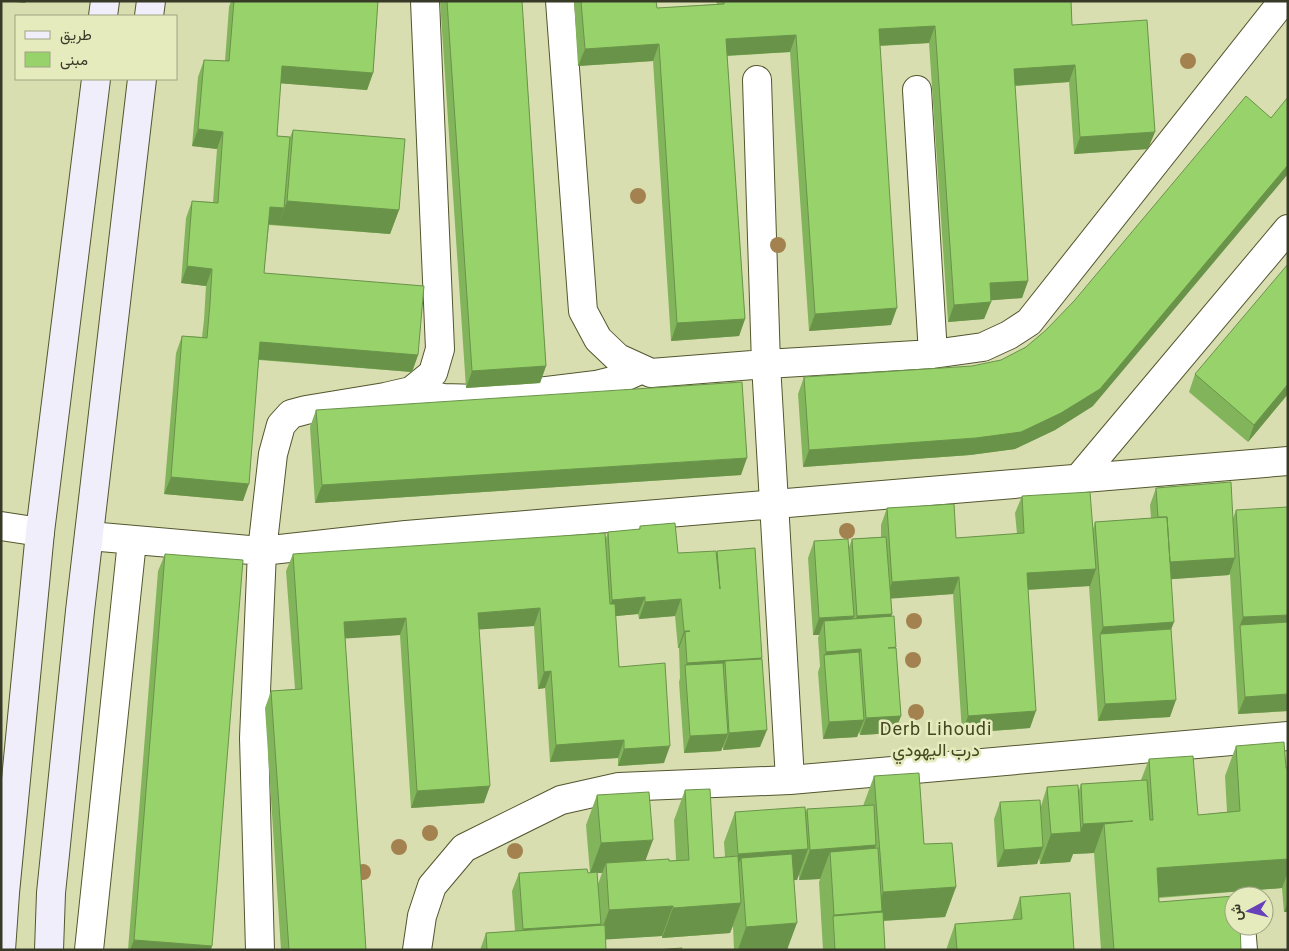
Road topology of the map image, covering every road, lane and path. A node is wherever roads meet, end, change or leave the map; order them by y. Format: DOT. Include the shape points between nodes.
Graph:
graph roads {
  1 [pos="105,1"];
  2 [pos="151,1"];
  3 [pos="425,1"];
  4 [pos="560,1"];
  5 [pos="1283,1"];
  6 [pos="103,15"];
  7 [pos="149,15"];
  8 [pos="96,80"];
  9 [pos="142,80"];
  10 [pos="757,80"];
  11 [pos="917,90"];
  12 [pos="1288,229"];
  13 [pos="932,354"];
  14 [pos="766,364"];
  15 [pos="642,369"];
  16 [pos="411,392"];
  17 [pos="1288,461"];
  18 [pos="1078,479"];
  19 [pos="775,504"];
  20 [pos="1,526"];
  21 [pos="40,532"];
  22 [pos="89,536"];
  23 [pos="132,541"];
  24 [pos="262,551"];
  25 [pos="1288,736"];
  26 [pos="790,780"];
  27 [pos="1242,936"];
  28 [pos="1,950"];
  29 [pos="49,950"];
  30 [pos="88,950"];
  31 [pos="260,950"];
  32 [pos="417,950"];
  33 [pos="1243,950"];
  1 -- 6 [label="main road"];
  2 -- 7 [label="main road"];
  3 -- 16 [label="street" via="440,349 433,373"];
  4 -- 15 [label="street" via="583,311 598,339 618,358"];
  5 -- 13 [label="street" via="1029,322 983,347"];
  8 -- 21 [label="main road"];
  9 -- 22 [label="main road"];
  10 -- 14 [label="street"];
  11 -- 13 [label="street"];
  12 -- 18 [label="street"];
  13 -- 14 [label="street"];
  14 -- 15 [label="street" via="650,374"];
  14 -- 19 [label="street"];
  15 -- 16 [label="street" via="596,385 481,399 444,398"];
  16 -- 24 [label="street" via="291,414 281,425 272,454"];
  17 -- 18 [label="street"];
  18 -- 19 [label="street"];
  19 -- 24 [label="street" via="406,535"];
  19 -- 26 [label="street"];
  20 -- 21 [label="street"];
  21 -- 28 [label="main road"];
  22 -- 23 [label="street"];
  22 -- 29 [label="main road" via="52,884"];
  23 -- 24 [label="street"];
  23 -- 30 [label="street"];
  24 -- 31 [label="street" via="254,738"];
  25 -- 26 [label="street"];
  26 -- 32 [label="street" via="618,787 561,800 464,848 432,886 422,916"];
  27 -- 33 [label="street"];
}
